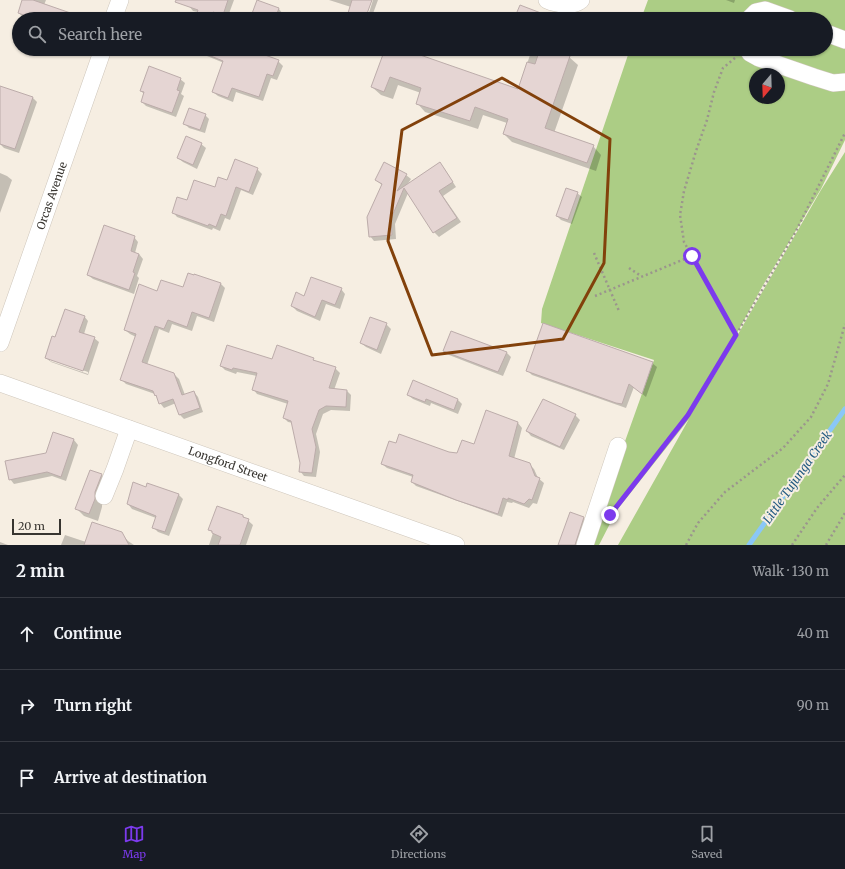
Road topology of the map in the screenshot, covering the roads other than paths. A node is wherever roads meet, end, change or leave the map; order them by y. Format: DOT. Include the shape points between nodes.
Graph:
graph roads {
  1 [pos="120,0"];
  2 [pos="547,0"];
  3 [pos="581,0"];
  4 [pos="116,12"];
  5 [pos="756,12"];
  6 [pos="771,12"];
  7 [pos="833,36"];
  8 [pos="845,40"];
  9 [pos="101,56"];
  10 [pos="756,56"];
  11 [pos="845,82"];
  12 [pos="0,343"];
  13 [pos="0,383"];
  14 [pos="129,429"];
  15 [pos="618,446"];
  16 [pos="104,496"];
  17 [pos="456,545"];
  18 [pos="585,545"];
  1 -- 4 [label="street"];
  2 -- 3 [label="street" via="569,4"];
  5 -- 6 [label="street"];
  7 -- 8 [label="street"];
  9 -- 12 [label="street, Orcas Avenue"];
  10 -- 11 [label="street" via="833,83"];
  13 -- 14 [label="street, Longford Street"];
  14 -- 16 [label="street"];
  14 -- 17 [label="street, Longford Street"];
  15 -- 18 [label="street"];
}
